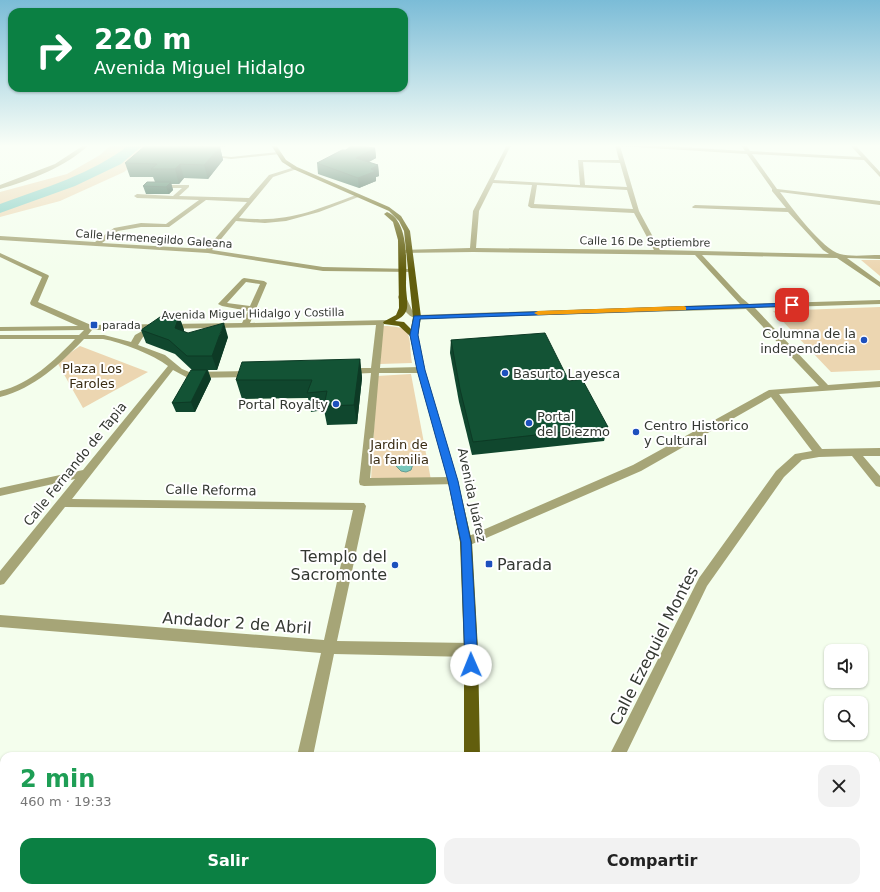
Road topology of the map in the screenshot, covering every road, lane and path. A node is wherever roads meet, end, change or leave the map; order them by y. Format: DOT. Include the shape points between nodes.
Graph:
graph roads {
  1 [pos="185,187"];
  2 [pos="261,187"];
  3 [pos="333,187"];
  4 [pos="488,187"];
  5 [pos="535,187"];
  6 [pos="590,187"];
  7 [pos="629,187"];
  8 [pos="772,187"];
  9 [pos="630,190"];
  10 [pos="774,190"];
  11 [pos="143,191"];
  12 [pos="175,197"];
  13 [pos="356,197"];
  14 [pos="204,199"];
  15 [pos="249,200"];
  16 [pos="880,203"];
  17 [pos="695,207"];
  18 [pos="790,210"];
  19 [pos="636,211"];
  20 [pos="234,219"];
  21 [pos="0,238"];
  22 [pos="95,245"];
  23 [pos="473,250"];
  24 [pos="208,251"];
  25 [pos="402,252"];
  26 [pos="410,252"];
  27 [pos="658,252"];
  28 [pos="696,252"];
  29 [pos="0,255"];
  30 [pos="837,255"];
  31 [pos="880,257"];
  32 [pos="402,271"];
  33 [pos="412,271"];
  34 [pos="880,285"];
  35 [pos="402,296"];
  36 [pos="880,302"];
  37 [pos="746,306"];
  38 [pos="252,309"];
  39 [pos="417,317"];
  40 [pos="383,322"];
  41 [pos="245,325"];
  42 [pos="156,327"];
  43 [pos="90,328"];
  44 [pos="0,329"];
  45 [pos="414,335"];
  46 [pos="0,336"];
  47 [pos="83,336"];
  48 [pos="134,346"];
  49 [pos="173,365"];
  50 [pos="376,370"];
  51 [pos="421,370"];
  52 [pos="337,372"];
  53 [pos="259,374"];
  54 [pos="880,384"];
  55 [pos="826,388"];
  56 [pos="772,392"];
  57 [pos="0,394"];
  58 [pos="854,452"];
  59 [pos="880,452"];
  60 [pos="820,453"];
  61 [pos="86,473"];
  62 [pos="453,481"];
  63 [pos="880,484"];
  64 [pos="0,492"];
  65 [pos="62,503"];
  66 [pos="466,542"];
  67 [pos="0,580"];
  68 [pos="0,621"];
  69 [pos="329,647"];
  70 [pos="471,650"];
  71 [pos="306,752"];
  72 [pos="472,752"];
  73 [pos="619,752"];
  1 -- 12 [label="street"];
  2 -- 15 [label="street"];
  3 -- 13 [label="main road"];
  4 -- 23 [label="street" via="476,211"];
  5 -- 19 [label="street" via="531,206"];
  6 -- 9 [label="street"];
  7 -- 9 [label="street"];
  8 -- 10 [label="street"];
  9 -- 19 [label="street"];
  10 -- 16 [label="street"];
  10 -- 18 [label="street"];
  11 -- 12 [label="street" via="137,196"];
  12 -- 14 [label="street"];
  13 -- 20 [label="street" via="285,220 260,222"];
  13 -- 25 [label="main road" via="395,221"];
  13 -- 26 [label="main road, Avenida Juárez" via="387,208 403,220"];
  14 -- 15 [label="street"];
  14 -- 22 [label="street" via="167,226 141,225 116,229"];
  15 -- 20 [label="street"];
  17 -- 18 [label="street"];
  18 -- 30 [label="street" via="825,249"];
  19 -- 27 [label="street"];
  20 -- 24 [label="street"];
  21 -- 22 [label="street, Calle Hermenegildo Galeana"];
  22 -- 24 [label="street, Calle Hermenegildo Galeana"];
  23 -- 26 [label="street, Calle 16 De Septiembre"];
  23 -- 27 [label="street, Calle 16 De Septiembre"];
  24 -- 32 [label="street, Calle Hermenegildo Galeana" via="323,269"];
  25 -- 26 [label="street, Calle 16 De Septiembre"];
  25 -- 32 [label="main road"];
  26 -- 33 [label="main road, Avenida Juárez"];
  27 -- 28 [label="street, Calle 16 De Septiembre"];
  28 -- 30 [label="street, Calle 16 De Septiembre"];
  28 -- 37 [label="street"];
  29 -- 43 [label="street" via="46,276 34,303"];
  30 -- 31 [label="street, Calle 16 De Septiembre"];
  30 -- 34 [label="street"];
  32 -- 33 [label="street, Calle Hermenegildo Galeana"];
  32 -- 35 [label="main road"];
  33 -- 39 [label="main road, Avenida Juárez"];
  35 -- 39 [label="street" via="410,314"];
  35 -- 40 [label="main road" via="402,312 399,316"];
  36 -- 37 [label="street"];
  37 -- 39 [label="street"];
  37 -- 55 [label="street" via="753,310"];
  38 -- 38 [label="street" via="264,283 244,280 222,304"];
  38 -- 41 [label="street"];
  39 -- 45 [label="main road, Avenida Juárez"];
  40 -- 41 [label="street, Avenida Miguel Hidalgo y Costilla"];
  40 -- 45 [label="main road" via="400,324"];
  40 -- 50 [label="street"];
  41 -- 42 [label="street, Avenida Miguel Hidalgo y Costilla"];
  42 -- 43 [label="street, Avenida Miguel Hidalgo y Costilla"];
  42 -- 48 [label="street" via="139,336 134,341"];
  43 -- 44 [label="street, Avenida Miguel Hidalgo y Costilla"];
  43 -- 47 [label="street"];
  45 -- 51 [label="main road, Avenida Juárez"];
  46 -- 47 [label="street"];
  47 -- 48 [label="street" via="104,337"];
  47 -- 57 [label="street" via="66,354 37,377 7,394"];
  48 -- 49 [label="street" via="162,357"];
  49 -- 53 [label="street" via="188,375"];
  49 -- 61 [label="street, Calle Fernando de Tapia"];
  50 -- 51 [label="street"];
  50 -- 52 [label="street"];
  50 -- 62 [label="street" via="364,482"];
  51 -- 62 [label="main road, Avenida Juárez"];
  54 -- 55 [label="street"];
  55 -- 56 [label="street"];
  56 -- 60 [label="street"];
  56 -- 66 [label="street" via="637,468"];
  58 -- 59 [label="street, Calle Ezequiel Montes"];
  58 -- 60 [label="street, Calle Ezequiel Montes"];
  58 -- 63 [label="street"];
  60 -- 73 [label="street, Calle Ezequiel Montes" via="800,457 780,474 703,582"];
  61 -- 64 [label="street"];
  61 -- 65 [label="street, Calle Fernando de Tapia"];
  62 -- 66 [label="main road, Avenida Juárez"];
  65 -- 67 [label="street, Calle Fernando de Tapia"];
  65 -- 69 [label="street, Calle Reforma" via="360,506"];
  66 -- 70 [label="main road, Avenida Juárez"];
  68 -- 69 [label="street, Andador 2 de Abril"];
  69 -- 70 [label="street, Andador 2 de Abril"];
  69 -- 71 [label="street"];
  70 -- 72 [label="main road, Avenida Juárez"];
}
